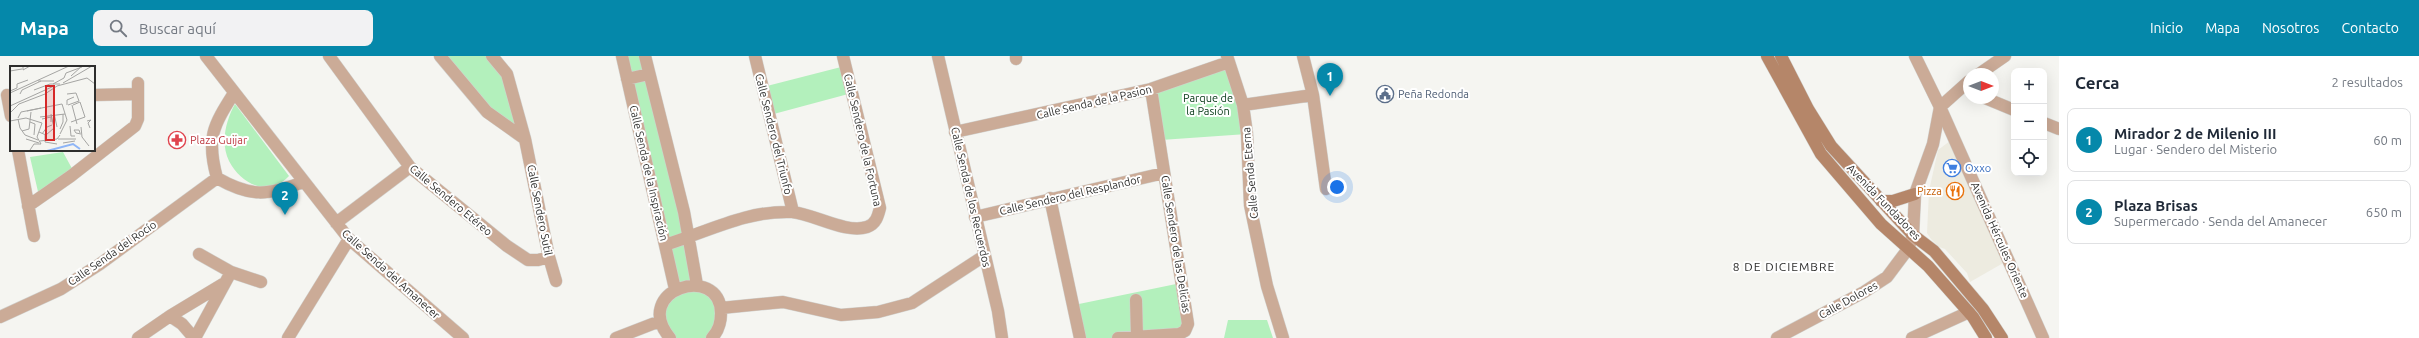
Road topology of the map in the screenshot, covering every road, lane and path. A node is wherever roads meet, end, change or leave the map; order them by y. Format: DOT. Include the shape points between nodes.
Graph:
graph roads {
  1 [pos="206,56"];
  2 [pos="329,56"];
  3 [pos="440,56"];
  4 [pos="492,56"];
  5 [pos="622,56"];
  6 [pos="645,56"];
  7 [pos="755,56"];
  8 [pos="843,56"];
  9 [pos="938,56"];
  10 [pos="1303,56"];
  11 [pos="1767,56"];
  12 [pos="1781,56"];
  13 [pos="1916,56"];
  14 [pos="2005,56"];
  15 [pos="1228,59"];
  16 [pos="1988,68"];
  17 [pos="650,74"];
  18 [pos="627,79"];
  19 [pos="1963,88"];
  20 [pos="1151,89"];
  21 [pos="234,93"];
  22 [pos="6,95"];
  23 [pos="95,95"];
  24 [pos="1313,95"];
  25 [pos="1999,104"];
  26 [pos="1243,106"];
  27 [pos="1940,107"];
  28 [pos="2011,109"];
  29 [pos="10,112"];
  30 [pos="2047,124"];
  31 [pos="2059,129"];
  32 [pos="955,132"];
  33 [pos="525,139"];
  34 [pos="18,151"];
  35 [pos="410,168"];
  36 [pos="1164,173"];
  37 [pos="217,178"];
  38 [pos="303,182"];
  39 [pos="1326,189"];
  40 [pos="1915,194"];
  41 [pos="1050,198"];
  42 [pos="1881,201"];
  43 [pos="28,206"];
  44 [pos="793,212"];
  45 [pos="976,217"];
  46 [pos="336,223"];
  47 [pos="1913,235"];
  48 [pos="34,236"];
  49 [pos="689,237"];
  50 [pos="349,239"];
  51 [pos="665,245"];
  52 [pos="1908,249"];
  53 [pos="199,254"];
  54 [pos="984,256"];
  55 [pos="549,257"];
  56 [pos="231,272"];
  57 [pos="556,281"];
  58 [pos="261,282"];
  59 [pos="223,284"];
  60 [pos="697,286"];
  61 [pos="675,289"];
  62 [pos="1136,300"];
  63 [pos="721,308"];
  64 [pos="1969,312"];
  65 [pos="170,316"];
  66 [pos="0,317"];
  67 [pos="660,321"];
  68 [pos="1137,337"];
  69 [pos="138,338"];
  70 [pos="194,338"];
  71 [pos="288,338"];
  72 [pos="463,338"];
  73 [pos="616,338"];
  74 [pos="670,338"];
  75 [pos="712,338"];
  76 [pos="1002,338"];
  77 [pos="1080,338"];
  78 [pos="1118,338"];
  79 [pos="1283,338"];
  80 [pos="1777,338"];
  81 [pos="1912,338"];
  82 [pos="1986,338"];
  83 [pos="2002,338"];
  84 [pos="2043,338"];
  1 -- 21 [label="street, Calle Senda del Amanecer"];
  2 -- 35 [label="street, Calle Sendero Etéreo"];
  3 -- 33 [label="street" via="487,112"];
  4 -- 33 [label="street, Calle Sendero Sutil" via="507,74"];
  5 -- 18 [label="street, Calle Senda de la Inspiración"];
  6 -- 17 [label="street"];
  7 -- 44 [label="street, Calle Sendero del Triunfo"];
  8 -- 44 [label="street, Calle Sendero de la Fortuna" via="880,208 877,219 867,227 848,227"];
  9 -- 32 [label="street, Calle Senda de los Recuerdos"];
  10 -- 24 [label="street"];
  11 -- 52 [label="main road, Avenida Fundadores" via="1821,154 1881,224"];
  12 -- 42 [label="main road, Avenida Fundadores" via="1830,146"];
  13 -- 27 [label="street, Avenida Hércules Oriente"];
  14 -- 16 [label="street"];
  15 -- 20 [label="street, Calle Senda de la Pasion"];
  15 -- 26 [label="street, Calle Senda Eterna"];
  17 -- 18 [label="street"];
  17 -- 49 [label="street"];
  18 -- 51 [label="street, Calle Senda de la Inspiración"];
  19 -- 27 [label="street"];
  20 -- 32 [label="street, Calle Senda de la Pasion"];
  20 -- 36 [label="street, Calle Sendero de las Delicias"];
  21 -- 37 [label="street" via="211,136 211,157"];
  21 -- 38 [label="street, Calle Senda del Amanecer"];
  22 -- 29 [label="street"];
  23 -- 43 [label="street" via="137,89 138,120 135,126"];
  24 -- 26 [label="street"];
  24 -- 39 [label="street"];
  25 -- 28 [label="street"];
  26 -- 79 [label="street, Calle Senda Eterna" via="1247,134 1250,205 1267,286"];
  27 -- 40 [label="street, Calle Dolores" via="1933,144"];
  27 -- 84 [label="street, Avenida Hércules Oriente"];
  30 -- 31 [label="street"];
  32 -- 45 [label="street, Calle Senda de los Recuerdos"];
  33 -- 55 [label="street, Calle Sendero Sutil"];
  34 -- 43 [label="street"];
  35 -- 46 [label="street"];
  35 -- 55 [label="street, Calle Sendero Etéreo" via="528,260"];
  36 -- 41 [label="street, Calle Sendero del Resplandor"];
  36 -- 68 [label="street, Calle Sendero de las Delicias" via="1188,328 1179,334"];
  37 -- 38 [label="street" via="236,189 255,193 281,191"];
  37 -- 66 [label="street, Calle Senda del Rocío" via="74,281"];
  38 -- 46 [label="street, Calle Senda del Amanecer"];
  40 -- 42 [label="main road" via="1893,201"];
  40 -- 47 [label="street, Calle Dolores"];
  41 -- 45 [label="street, Calle Sendero del Resplandor"];
  41 -- 77 [label="street"];
  42 -- 47 [label="main road, Avenida Fundadores"];
  43 -- 48 [label="street"];
  44 -- 49 [label="street, Calle Sendero de la Fortuna" via="762,214 732,220"];
  45 -- 54 [label="street, Calle Senda de los Recuerdos"];
  46 -- 50 [label="street, Calle Senda del Amanecer"];
  47 -- 52 [label="street, Calle Dolores"];
  47 -- 83 [label="main road, Avenida Fundadores" via="1934,251 1984,309"];
  49 -- 51 [label="street, Calle Sendero de la Fortuna"];
  49 -- 60 [label="street"];
  50 -- 71 [label="street"];
  50 -- 72 [label="street, Calle Senda del Amanecer"];
  51 -- 61 [label="street, Calle Senda de la Inspiración"];
  52 -- 64 [label="main road, Avenida Fundadores" via="1928,266"];
  52 -- 80 [label="street, Calle Dolores" via="1887,277"];
  53 -- 56 [label="street"];
  54 -- 63 [label="street" via="912,303 878,312 841,315 783,302"];
  54 -- 76 [label="street, Calle Senda de los Recuerdos"];
  55 -- 57 [label="street, Calle Sendero Sutil"];
  56 -- 58 [label="street"];
  56 -- 59 [label="street"];
  59 -- 65 [label="street"];
  59 -- 70 [label="street"];
  60 -- 61 [label="street" via="682,286"];
  60 -- 63 [label="street" via="713,294"];
  61 -- 67 [label="street" via="662,303"];
  62 -- 68 [label="street"];
  63 -- 75 [label="street" via="721,322"];
  64 -- 81 [label="street"];
  64 -- 82 [label="main road, Avenida Fundadores"];
  65 -- 69 [label="street"];
  65 -- 70 [label="street" via="182,324"];
  67 -- 73 [label="street"];
  67 -- 74 [label="street"];
  68 -- 78 [label="street, Calle Sendero de las Delicias"];
}
